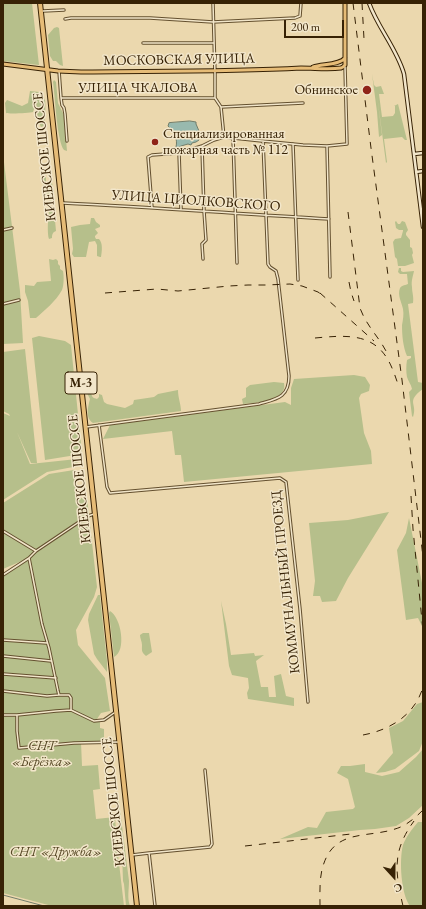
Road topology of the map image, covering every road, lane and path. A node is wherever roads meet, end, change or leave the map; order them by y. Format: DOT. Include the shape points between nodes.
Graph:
graph roads {
  1 [pos="40,3"];
  2 [pos="213,3"];
  3 [pos="301,3"];
  4 [pos="345,3"];
  5 [pos="370,3"];
  6 [pos="64,10"];
  7 [pos="41,12"];
  8 [pos="65,19"];
  9 [pos="213,22"];
  10 [pos="143,43"];
  11 [pos="214,43"];
  12 [pos="345,58"];
  13 [pos="341,62"];
  14 [pos="3,64"];
  15 [pos="325,64"];
  16 [pos="345,65"];
  17 [pos="311,68"];
  18 [pos="341,68"];
  19 [pos="47,69"];
  20 [pos="326,69"];
  21 [pos="215,70"];
  22 [pos="59,71"];
  23 [pos="345,71"];
  24 [pos="48,76"];
  25 [pos="61,98"];
  26 [pos="215,98"];
  27 [pos="303,103"];
  28 [pos="221,107"];
  29 [pos="224,137"];
  30 [pos="233,138"];
  31 [pos="67,141"];
  32 [pos="263,141"];
  33 [pos="293,144"];
  34 [pos="202,146"];
  35 [pos="327,146"];
  36 [pos="178,153"];
  37 [pos="423,153"];
  38 [pos="414,154"];
  39 [pos="423,171"];
  40 [pos="416,172"];
  41 [pos="61,203"];
  42 [pos="152,208"];
  43 [pos="181,210"];
  44 [pos="204,211"];
  45 [pos="235,214"];
  46 [pos="266,216"];
  47 [pos="296,218"];
  48 [pos="329,219"];
  49 [pos="423,226"];
  50 [pos="12,228"];
  51 [pos="3,230"];
  52 [pos="204,259"];
  53 [pos="237,263"];
  54 [pos="330,277"];
  55 [pos="298,280"];
  56 [pos="19,300"];
  57 [pos="3,304"];
  58 [pos="99,425"];
  59 [pos="86,427"];
  60 [pos="95,514"];
  61 [pos="3,531"];
  62 [pos="36,551"];
  63 [pos="29,558"];
  64 [pos="3,575"];
  65 [pos="3,640"];
  66 [pos="48,643"];
  67 [pos="3,656"];
  68 [pos="51,661"];
  69 [pos="3,674"];
  70 [pos="56,678"];
  71 [pos="3,691"];
  72 [pos="59,696"];
  73 [pos="308,702"];
  74 [pos="71,710"];
  75 [pos="116,712"];
  76 [pos="17,714"];
  77 [pos="3,715"];
  78 [pos="119,742"];
  79 [pos="205,770"];
  80 [pos="149,853"];
  81 [pos="131,855"];
  82 [pos="136,906"];
  83 [pos="154,906"];
  1 -- 7 [label="highway, КИЕВСКОЕ ШОССЕ / М-3"];
  2 -- 9 [label="street"];
  3 -- 9 [label="street" via="300,16 295,18"];
  4 -- 12 [label="main road"];
  5 -- 38 [label="street" via="403,68"];
  6 -- 7 [label="street"];
  7 -- 19 [label="highway, КИЕВСКОЕ ШОССЕ / М-3"];
  8 -- 9 [label="street" via="150,18"];
  9 -- 11 [label="street"];
  10 -- 11 [label="street"];
  11 -- 21 [label="street"];
  12 -- 13 [label="main road"];
  12 -- 16 [label="main road"];
  13 -- 15 [label="main road, МОСКОВСКАЯ УЛИЦА"];
  13 -- 16 [label="main road"];
  14 -- 19 [label="main road, МОСКОВСКАЯ УЛИЦА"];
  15 -- 17 [label="main road, МОСКОВСКАЯ УЛИЦА"];
  15 -- 20 [label="main road"];
  16 -- 18 [label="main road"];
  16 -- 23 [label="street"];
  17 -- 20 [label="main road, МОСКОВСКАЯ УЛИЦА"];
  17 -- 21 [label="main road, МОСКОВСКАЯ УЛИЦА"];
  18 -- 20 [label="main road, МОСКОВСКАЯ УЛИЦА"];
  18 -- 23 [label="street"];
  19 -- 22 [label="main road, МОСКОВСКАЯ УЛИЦА"];
  19 -- 24 [label="highway, КИЕВСКОЕ ШОССЕ / М-3"];
  21 -- 22 [label="main road, МОСКОВСКАЯ УЛИЦА"];
  21 -- 26 [label="street"];
  22 -- 24 [label="main road"];
  22 -- 25 [label="street"];
  23 -- 35 [label="street" via="347,144"];
  24 -- 41 [label="highway, КИЕВСКОЕ ШОССЕ / М-3"];
  25 -- 26 [label="street, УЛИЦА ЧКАЛОВА"];
  25 -- 31 [label="street"];
  26 -- 28 [label="street"];
  27 -- 28 [label="street"];
  28 -- 29 [label="street"];
  29 -- 30 [label="street"];
  29 -- 34 [label="street"];
  30 -- 32 [label="street"];
  30 -- 45 [label="street"];
  32 -- 33 [label="street"];
  32 -- 46 [label="street"];
  33 -- 35 [label="street"];
  33 -- 47 [label="street"];
  34 -- 36 [label="street"];
  34 -- 44 [label="street"];
  35 -- 48 [label="street"];
  36 -- 42 [label="street" via="148,157"];
  36 -- 43 [label="street"];
  37 -- 38 [label="street"];
  38 -- 40 [label="street"];
  39 -- 40 [label="street"];
  40 -- 49 [label="street"];
  41 -- 42 [label="street, УЛИЦА ЦИОЛКОВСКОГО"];
  41 -- 59 [label="highway, КИЕВСКОЕ ШОССЕ / М-3"];
  42 -- 43 [label="street, УЛИЦА ЦИОЛКОВСКОГО"];
  43 -- 44 [label="street, УЛИЦА ЦИОЛКОВСКОГО"];
  44 -- 45 [label="street, УЛИЦА ЦИОЛКОВСКОГО"];
  44 -- 52 [label="street"];
  45 -- 46 [label="street, УЛИЦА ЦИОЛКОВСКОГО"];
  45 -- 53 [label="street"];
  46 -- 47 [label="street, УЛИЦА ЦИОЛКОВСКОГО"];
  46 -- 58 [label="street" via="268,264 276,271 278,279 289,376 286,392 280,398 259,404"];
  47 -- 48 [label="street, УЛИЦА ЦИОЛКОВСКОГО"];
  47 -- 55 [label="street"];
  48 -- 54 [label="street"];
  50 -- 51 [label="street"];
  56 -- 57 [label="street"];
  58 -- 59 [label="street"];
  58 -- 73 [label="street, КОММУНАЛЬНЫЙ ПРОЕЗД" via="107,487 110,493 280,478 286,482"];
  59 -- 60 [label="highway, КИЕВСКОЕ ШОССЕ / М-3"];
  60 -- 62 [label="street" via="88,516"];
  60 -- 75 [label="highway, КИЕВСКОЕ ШОССЕ / М-3"];
  61 -- 62 [label="street"];
  62 -- 63 [label="street"];
  63 -- 64 [label="street"];
  63 -- 66 [label="street"];
  65 -- 66 [label="street"];
  66 -- 68 [label="street"];
  67 -- 68 [label="street"];
  68 -- 70 [label="street"];
  69 -- 70 [label="street"];
  70 -- 72 [label="street"];
  71 -- 72 [label="street"];
  72 -- 74 [label="street" via="69,695"];
  74 -- 75 [label="street" via="94,721 104,720"];
  74 -- 76 [label="street"];
  75 -- 78 [label="highway, КИЕВСКОЕ ШОССЕ / М-3"];
  76 -- 77 [label="street"];
  76 -- 78 [label="street" via="19,748"];
  78 -- 81 [label="highway, КИЕВСКОЕ ШОССЕ / М-3"];
  79 -- 80 [label="street" via="212,844 210,847"];
  80 -- 81 [label="street"];
  80 -- 83 [label="street"];
  81 -- 82 [label="highway, КИЕВСКОЕ ШОССЕ / М-3"];
}
